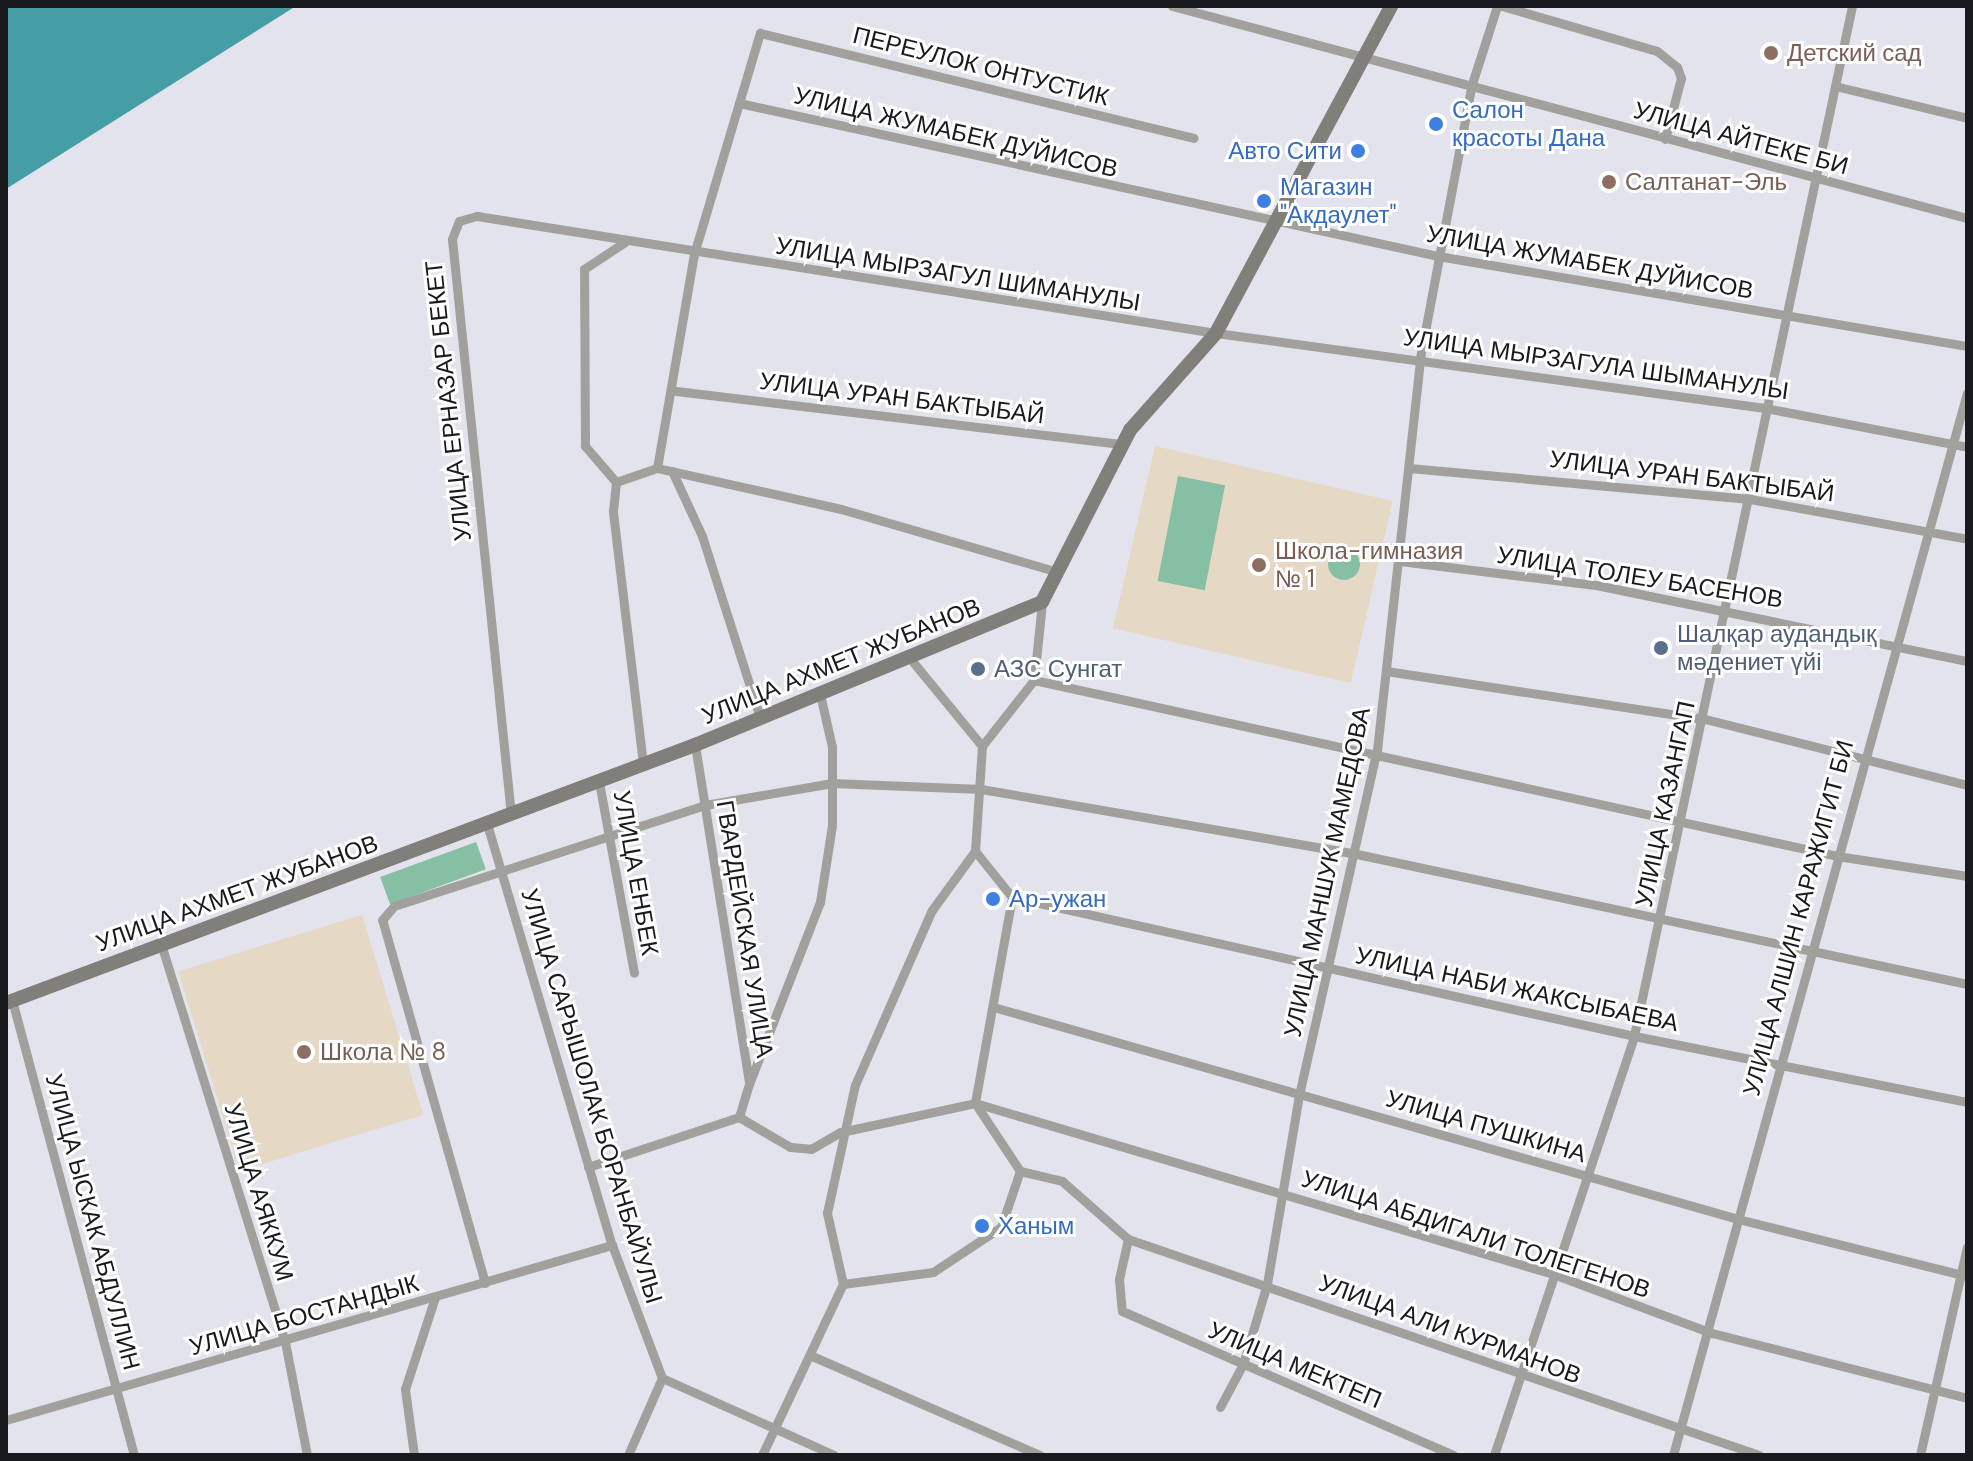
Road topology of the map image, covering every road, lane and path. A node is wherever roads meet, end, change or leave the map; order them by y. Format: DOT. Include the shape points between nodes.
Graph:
graph roads {
  1 [pos="1172,6"];
  2 [pos="1391,6"];
  3 [pos="1499,6"];
  4 [pos="1852,6"];
  5 [pos="1367,58"];
  6 [pos="1835,86"];
  7 [pos="1471,87"];
  8 [pos="739,103"];
  9 [pos="1967,118"];
  10 [pos="1193,138"];
  11 [pos="1665,139"];
  12 [pos="1816,179"];
  13 [pos="1967,218"];
  14 [pos="1278,222"];
  15 [pos="625,242"];
  16 [pos="694,254"];
  17 [pos="1438,256"];
  18 [pos="1786,316"];
  19 [pos="1216,333"];
  20 [pos="1967,346"];
  21 [pos="1420,358"];
  22 [pos="676,391"];
  23 [pos="1967,393"];
  24 [pos="1765,408"];
  25 [pos="1952,443"];
  26 [pos="1123,444"];
  27 [pos="1967,447"];
  28 [pos="657,468"];
  29 [pos="1409,468"];
  30 [pos="672,471"];
  31 [pos="616,482"];
  32 [pos="1750,499"];
  33 [pos="1925,531"];
  34 [pos="1967,539"];
  35 [pos="1400,561"];
  36 [pos="1058,572"];
  37 [pos="1042,602"];
  38 [pos="1727,609"];
  39 [pos="1894,643"];
  40 [pos="909,657"];
  41 [pos="1967,661"];
  42 [pos="1386,671"];
  43 [pos="1034,680"];
  44 [pos="820,694"];
  45 [pos="760,718"];
  46 [pos="1705,719"];
  47 [pos="695,745"];
  48 [pos="982,746"];
  49 [pos="1377,750"];
  50 [pos="1863,759"];
  51 [pos="643,764"];
  52 [pos="599,782"];
  53 [pos="832,783"];
  54 [pos="1967,785"];
  55 [pos="981,789"];
  56 [pos="705,805"];
  57 [pos="511,815"];
  58 [pos="1684,821"];
  59 [pos="487,824"];
  60 [pos="609,837"];
  61 [pos="975,851"];
  62 [pos="1352,853"];
  63 [pos="1837,856"];
  64 [pos="502,873"];
  65 [pos="1967,876"];
  66 [pos="1012,897"];
  67 [pos="1661,921"];
  68 [pos="161,944"];
  69 [pos="1807,955"];
  70 [pos="1332,968"];
  71 [pos="634,973"];
  72 [pos="1967,984"];
  73 [pos="9,1002"];
  74 [pos="997,1008"];
  75 [pos="1634,1036"];
  76 [pos="1778,1065"];
  77 [pos="749,1084"];
  78 [pos="1299,1095"];
  79 [pos="1967,1102"];
  80 [pos="975,1103"];
  81 [pos="739,1117"];
  82 [pos="841,1132"];
  83 [pos="588,1167"];
  84 [pos="1020,1171"];
  85 [pos="1585,1174"];
  86 [pos="1284,1194"];
  87 [pos="1738,1219"];
  88 [pos="1128,1239"];
  89 [pos="612,1245"];
  90 [pos="1967,1247"];
  91 [pos="1553,1274"];
  92 [pos="1964,1276"];
  93 [pos="485,1283"];
  94 [pos="843,1284"];
  95 [pos="1267,1284"];
  96 [pos="435,1297"];
  97 [pos="1712,1333"];
  98 [pos="285,1342"];
  99 [pos="812,1356"];
  100 [pos="1243,1364"];
  101 [pos="1517,1376"];
  102 [pos="662,1378"];
  103 [pos="1935,1390"];
  104 [pos="117,1392"];
  105 [pos="1967,1398"];
  106 [pos="1220,1407"];
  107 [pos="6,1420"];
  108 [pos="776,1427"];
  109 [pos="1682,1430"];
  110 [pos="134,1455"];
  111 [pos="307,1455"];
  112 [pos="414,1455"];
  113 [pos="628,1455"];
  114 [pos="762,1455"];
  115 [pos="834,1455"];
  116 [pos="1040,1455"];
  117 [pos="1453,1455"];
  118 [pos="1494,1455"];
  119 [pos="1673,1455"];
  120 [pos="1759,1455"];
  121 [pos="1920,1455"];
  1 -- 5 [label="street, УЛИЦА АЙТЕКЕ БИ"];
  2 -- 5 [label="main road"];
  3 -- 7 [label="street, УЛИЦА МАНШУК МАМЕДОВА"];
  3 -- 11 [label="street" via="1657,51 1677,67 1681,78"];
  4 -- 6 [label="street, УЛИЦА КАЗАНГАП"];
  5 -- 7 [label="street, УЛИЦА АЙТЕКЕ БИ"];
  5 -- 14 [label="main road"];
  6 -- 9 [label="street"];
  6 -- 12 [label="street, УЛИЦА КАЗАНГАП"];
  7 -- 11 [label="street, УЛИЦА АЙТЕКЕ БИ"];
  7 -- 17 [label="street, УЛИЦА МАНШУК МАМЕДОВА"];
  8 -- 10 [label="street, ПЕРЕУЛОК ОНТУСТИК" via="760,33"];
  8 -- 14 [label="street, УЛИЦА ЖУМАБЕК ДУЙИСОВ"];
  8 -- 16 [label="street"];
  11 -- 12 [label="street, УЛИЦА АЙТЕКЕ БИ"];
  12 -- 13 [label="street, УЛИЦА АЙТЕКЕ БИ"];
  12 -- 18 [label="street, УЛИЦА КАЗАНГАП"];
  14 -- 17 [label="street, УЛИЦА ЖУМАБЕК ДУЙИСОВ"];
  14 -- 19 [label="main road"];
  15 -- 16 [label="street, УЛИЦА ЕРНАЗАР БЕКЕТ"];
  15 -- 31 [label="street" via="584,269 585,446"];
  15 -- 57 [label="street, УЛИЦА ЕРНАЗАР БЕКЕТ" via="477,216 459,221 452,239"];
  16 -- 19 [label="street, УЛИЦА МЫРЗАГУЛ ШИМАНУЛЫ"];
  16 -- 22 [label="street"];
  17 -- 18 [label="street, УЛИЦА ЖУМАБЕК ДУЙИСОВ"];
  17 -- 21 [label="street, УЛИЦА МАНШУК МАМЕДОВА"];
  18 -- 20 [label="street, УЛИЦА ЖУМАБЕК ДУЙИСОВ"];
  18 -- 24 [label="street, УЛИЦА КАЗАНГАП"];
  19 -- 21 [label="street, УЛИЦА МЫРЗАГУЛА ШЫМАНУЛЫ"];
  19 -- 26 [label="main road"];
  21 -- 24 [label="street, УЛИЦА МЫРЗАГУЛА ШЫМАНУЛЫ"];
  21 -- 29 [label="street, УЛИЦА МАНШУК МАМЕДОВА"];
  22 -- 26 [label="street, УЛИЦА УРАН БАКТЫБАЙ"];
  22 -- 28 [label="street"];
  23 -- 25 [label="street, УЛИЦА АЛШИН КАРАЖИГИТ БИ"];
  24 -- 25 [label="street, УЛИЦА МЫРЗАГУЛА ШЫМАНУЛЫ"];
  24 -- 32 [label="street, УЛИЦА КАЗАНГАП"];
  25 -- 27 [label="street, УЛИЦА МЫРЗАГУЛА ШЫМАНУЛЫ"];
  25 -- 33 [label="street, УЛИЦА АЛШИН КАРАЖИГИТ БИ"];
  26 -- 36 [label="main road"];
  28 -- 30 [label="street"];
  28 -- 31 [label="street"];
  29 -- 32 [label="street, УЛИЦА УРАН БАКТЫБАЙ"];
  29 -- 35 [label="street, УЛИЦА МАНШУК МАМЕДОВА"];
  30 -- 36 [label="street"];
  30 -- 45 [label="street" via="702,536"];
  31 -- 51 [label="street"];
  32 -- 33 [label="street, УЛИЦА УРАН БАКТЫБАЙ"];
  32 -- 38 [label="street, УЛИЦА КАЗАНГАП"];
  33 -- 34 [label="street, УЛИЦА УРАН БАКТЫБАЙ"];
  33 -- 39 [label="street, УЛИЦА АЛШИН КАРАЖИГИТ БИ"];
  35 -- 38 [label="street, УЛИЦА ТОЛЕУ БАСЕНОВ"];
  35 -- 42 [label="street, УЛИЦА МАНШУК МАМЕДОВА"];
  36 -- 37 [label="main road"];
  37 -- 40 [label="main road, УЛИЦА АХМЕТ ЖУБАНОВ"];
  37 -- 43 [label="street"];
  38 -- 39 [label="street, УЛИЦА ТОЛЕУ БАСЕНОВ"];
  38 -- 46 [label="street, УЛИЦА КАЗАНГАП"];
  39 -- 41 [label="street, УЛИЦА ТОЛЕУ БАСЕНОВ"];
  39 -- 50 [label="street, УЛИЦА АЛШИН КАРАЖИГИТ БИ"];
  40 -- 44 [label="main road, УЛИЦА АХМЕТ ЖУБАНОВ"];
  40 -- 48 [label="street"];
  42 -- 46 [label="street"];
  42 -- 49 [label="street, УЛИЦА МАНШУК МАМЕДОВА"];
  43 -- 48 [label="street"];
  43 -- 49 [label="street"];
  44 -- 45 [label="main road, УЛИЦА АХМЕТ ЖУБАНОВ"];
  44 -- 53 [label="street"];
  45 -- 47 [label="main road, УЛИЦА АХМЕТ ЖУБАНОВ"];
  46 -- 50 [label="street"];
  46 -- 58 [label="street, УЛИЦА КАЗАНГАП"];
  47 -- 51 [label="main road, УЛИЦА АХМЕТ ЖУБАНОВ"];
  47 -- 56 [label="street, ГВАРДЕЙСКАЯ УЛИЦА"];
  48 -- 55 [label="street"];
  49 -- 58 [label="street"];
  49 -- 62 [label="street, УЛИЦА МАНШУК МАМЕДОВА"];
  50 -- 54 [label="street"];
  50 -- 63 [label="street, УЛИЦА АЛШИН КАРАЖИГИТ БИ"];
  51 -- 52 [label="main road, УЛИЦА АХМЕТ ЖУБАНОВ"];
  52 -- 57 [label="main road, УЛИЦА АХМЕТ ЖУБАНОВ"];
  52 -- 60 [label="street, УЛИЦА ЕНБЕК"];
  53 -- 55 [label="street"];
  53 -- 56 [label="street"];
  53 -- 77 [label="street" via="820,902"];
  55 -- 61 [label="street"];
  55 -- 62 [label="street"];
  56 -- 60 [label="street"];
  56 -- 77 [label="street, ГВАРДЕЙСКАЯ УЛИЦА"];
  57 -- 59 [label="main road, УЛИЦА АХМЕТ ЖУБАНОВ"];
  58 -- 63 [label="street"];
  58 -- 67 [label="street, УЛИЦА КАЗАНГАП"];
  59 -- 64 [label="street, УЛИЦА САРЫШОЛАК БОРАНБАЙУЛЫ"];
  59 -- 68 [label="main road, УЛИЦА АХМЕТ ЖУБАНОВ"];
  60 -- 64 [label="street"];
  60 -- 71 [label="street, УЛИЦА ЕНБЕК"];
  61 -- 66 [label="street"];
  61 -- 82 [label="street" via="932,910"];
  62 -- 67 [label="street"];
  62 -- 70 [label="street, УЛИЦА МАНШУК МАМЕДОВА"];
  63 -- 65 [label="street"];
  63 -- 69 [label="street, УЛИЦА АЛШИН КАРАЖИГИТ БИ"];
  64 -- 83 [label="street, УЛИЦА САРЫШОЛАК БОРАНБАЙУЛЫ"];
  64 -- 93 [label="street" via="394,906 382,920"];
  66 -- 70 [label="street, УЛИЦА НАБИ ЖАКСЫБАЕВА"];
  66 -- 74 [label="street"];
  67 -- 69 [label="street"];
  67 -- 75 [label="street, УЛИЦА КАЗАНГАП"];
  68 -- 73 [label="main road, УЛИЦА АХМЕТ ЖУБАНОВ"];
  68 -- 98 [label="street, УЛИЦА АЯККУМ"];
  69 -- 72 [label="street"];
  69 -- 76 [label="street, УЛИЦА АЛШИН КАРАЖИГИТ БИ"];
  70 -- 75 [label="street, УЛИЦА НАБИ ЖАКСЫБАЕВА"];
  70 -- 78 [label="street, УЛИЦА МАНШУК МАМЕДОВА"];
  73 -- 104 [label="street, УЛИЦА ЫСКАК АБДУЛЛИН"];
  74 -- 78 [label="street, УЛИЦА ПУШКИНА"];
  74 -- 80 [label="street"];
  75 -- 76 [label="street, УЛИЦА НАБИ ЖАКСЫБАЕВА"];
  75 -- 85 [label="street, УЛИЦА КАЗАНГАП"];
  76 -- 79 [label="street, УЛИЦА НАБИ ЖАКСЫБАЕВА"];
  76 -- 87 [label="street, УЛИЦА АЛШИН КАРАЖИГИТ БИ"];
  77 -- 81 [label="street, ГВАРДЕЙСКАЯ УЛИЦА"];
  78 -- 85 [label="street, УЛИЦА ПУШКИНА"];
  78 -- 86 [label="street, УЛИЦА МАНШУК МАМЕДОВА"];
  80 -- 82 [label="street"];
  80 -- 84 [label="street"];
  80 -- 86 [label="street, УЛИЦА АБДИГАЛИ ТОЛЕГЕНОВ"];
  81 -- 82 [label="street" via="790,1147 811,1149"];
  81 -- 83 [label="street"];
  82 -- 94 [label="street" via="827,1213"];
  83 -- 89 [label="street, УЛИЦА САРЫШОЛАК БОРАНБАЙУЛЫ"];
  84 -- 88 [label="street" via="1062,1181"];
  84 -- 94 [label="street" via="1001,1227 933,1272"];
  85 -- 87 [label="street, УЛИЦА ПУШКИНА"];
  85 -- 91 [label="street, УЛИЦА КАЗАНГАП"];
  86 -- 91 [label="street, УЛИЦА АБДИГАЛИ ТОЛЕГЕНОВ"];
  86 -- 95 [label="street, УЛИЦА МАНШУК МАМЕДОВА"];
  87 -- 92 [label="street, УЛИЦА ПУШКИНА"];
  87 -- 97 [label="street, УЛИЦА АЛШИН КАРАЖИГИТ БИ"];
  88 -- 95 [label="street, УЛИЦА АЛИ КУРМАНОВ"];
  88 -- 100 [label="street, УЛИЦА МЕКТЕП" via="1119,1279 1122,1311"];
  89 -- 93 [label="street, УЛИЦА БОСТАНДЫК"];
  89 -- 102 [label="street, УЛИЦА САРЫШОЛАК БОРАНБАЙУЛЫ"];
  90 -- 92 [label="street"];
  91 -- 97 [label="street, УЛИЦА АБДИГАЛИ ТОЛЕГЕНОВ"];
  91 -- 101 [label="street, УЛИЦА КАЗАНГАП"];
  92 -- 103 [label="street"];
  93 -- 96 [label="street, УЛИЦА БОСТАНДЫК"];
  94 -- 99 [label="street"];
  95 -- 100 [label="street, УЛИЦА МАНШУК МАМЕДОВА"];
  95 -- 101 [label="street, УЛИЦА АЛИ КУРМАНОВ"];
  96 -- 98 [label="street, УЛИЦА БОСТАНДЫК"];
  96 -- 112 [label="street" via="405,1389"];
  97 -- 103 [label="street, УЛИЦА АБДИГАЛИ ТОЛЕГЕНОВ"];
  97 -- 109 [label="street, УЛИЦА АЛШИН КАРАЖИГИТ БИ"];
  98 -- 104 [label="street, УЛИЦА БОСТАНДЫК"];
  98 -- 111 [label="street, УЛИЦА АЯККУМ"];
  99 -- 108 [label="street"];
  99 -- 116 [label="street"];
  100 -- 106 [label="street, УЛИЦА МАНШУК МАМЕДОВА"];
  100 -- 117 [label="street, УЛИЦА МЕКТЕП"];
  101 -- 109 [label="street, УЛИЦА АЛИ КУРМАНОВ"];
  101 -- 118 [label="street, УЛИЦА КАЗАНГАП"];
  102 -- 108 [label="street"];
  102 -- 113 [label="street"];
  103 -- 105 [label="street, УЛИЦА АБДИГАЛИ ТОЛЕГЕНОВ"];
  103 -- 121 [label="street"];
  104 -- 107 [label="street, УЛИЦА БОСТАНДЫК"];
  104 -- 110 [label="street, УЛИЦА ЫСКАК АБДУЛЛИН"];
  108 -- 114 [label="street"];
  108 -- 115 [label="street"];
  109 -- 119 [label="street, УЛИЦА АЛШИН КАРАЖИГИТ БИ"];
  109 -- 120 [label="street, УЛИЦА АЛИ КУРМАНОВ"];
}
